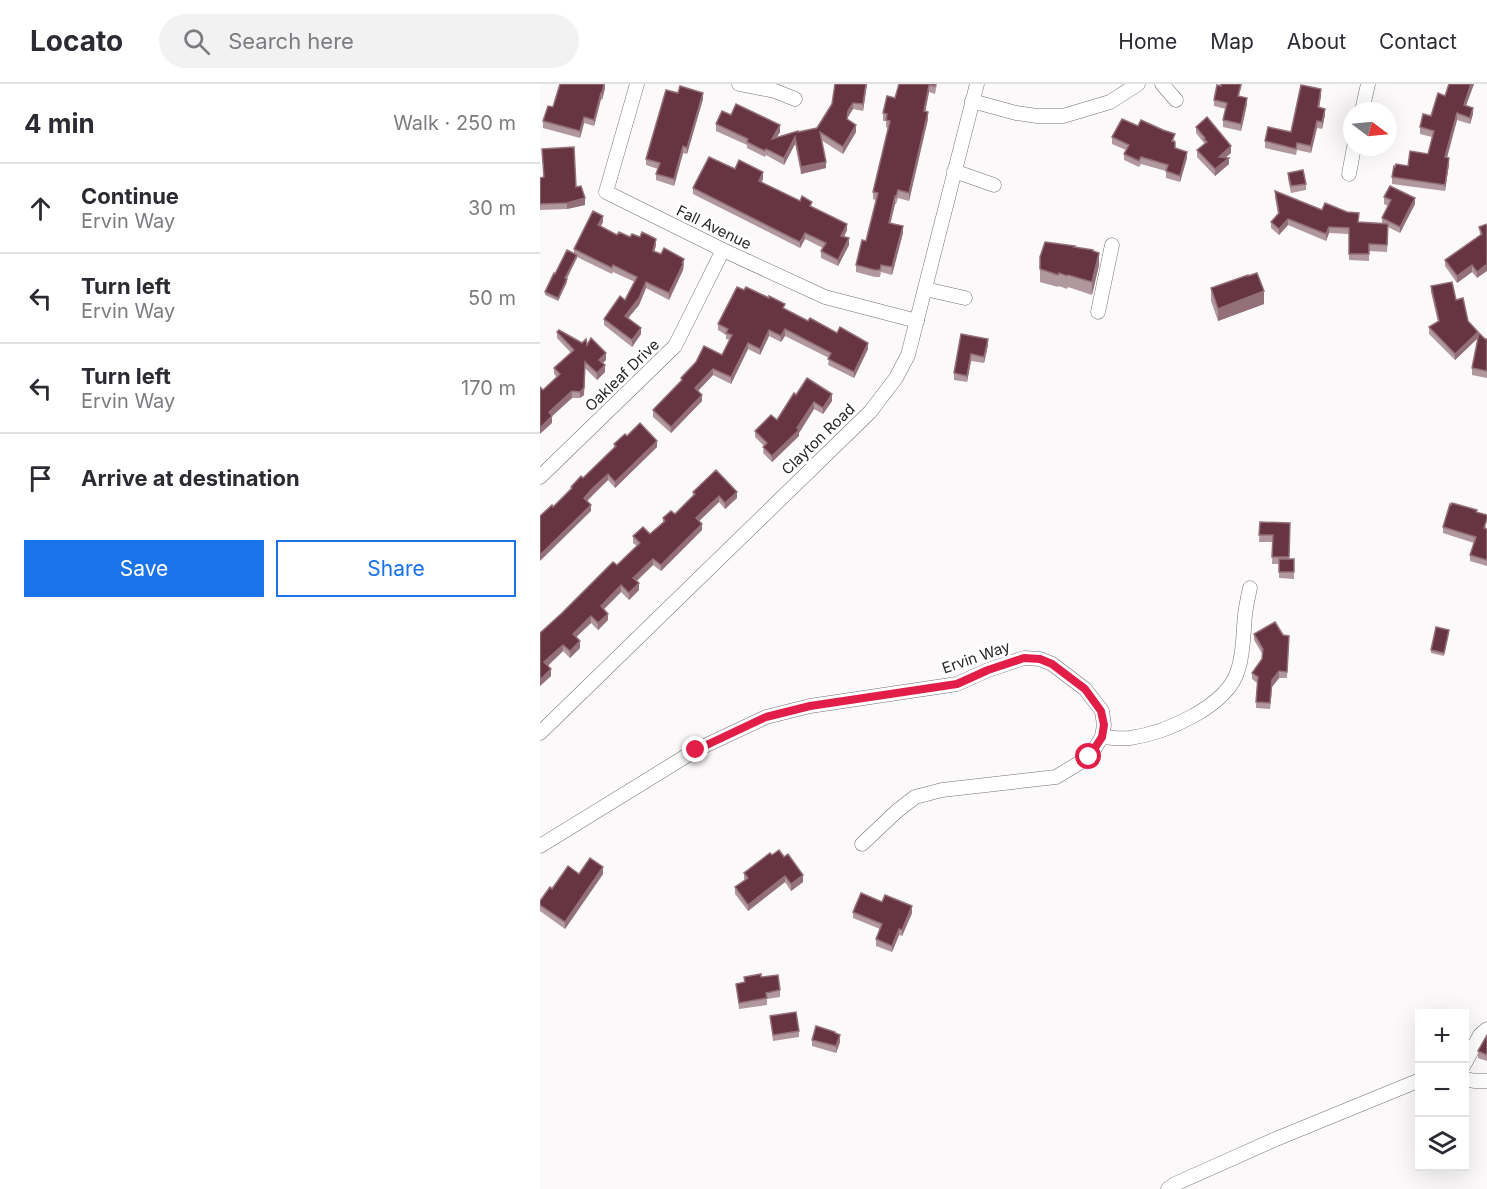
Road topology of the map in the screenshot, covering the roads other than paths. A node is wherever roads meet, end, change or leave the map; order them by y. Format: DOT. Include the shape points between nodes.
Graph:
graph roads {
  1 [pos="637,84"];
  2 [pos="739,84"];
  3 [pos="977,84"];
  4 [pos="1137,84"];
  5 [pos="1162,84"];
  6 [pos="1368,84"];
  7 [pos="795,99"];
  8 [pos="1176,100"];
  9 [pos="972,101"];
  10 [pos="1364,102"];
  11 [pos="1352,156"];
  12 [pos="954,171"];
  13 [pos="1349,174"];
  14 [pos="994,185"];
  15 [pos="1113,245"];
  16 [pos="723,250"];
  17 [pos="925,289"];
  18 [pos="965,298"];
  19 [pos="1098,312"];
  20 [pos="917,321"];
  21 [pos="540,477"];
  22 [pos="1250,588"];
  23 [pos="540,733"];
  24 [pos="1102,737"];
  25 [pos="862,844"];
  26 [pos="540,846"];
  27 [pos="1487,1029"];
  28 [pos="1465,1063"];
  29 [pos="1469,1080"];
  30 [pos="1487,1081"];
  31 [pos="1415,1082"];
  32 [pos="1168,1189"];
  1 -- 16 [label="street, Fall Avenue" via="606,192"];
  2 -- 7 [label="street"];
  3 -- 9 [label="street, Clayton Road"];
  4 -- 9 [label="street" via="1110,102 1063,117 1016,113"];
  5 -- 8 [label="street"];
  6 -- 10 [label="street"];
  9 -- 12 [label="street, Clayton Road"];
  11 -- 13 [label="street"];
  12 -- 14 [label="street"];
  12 -- 17 [label="street, Clayton Road"];
  15 -- 19 [label="street"];
  16 -- 20 [label="street, Fall Avenue" via="825,297"];
  16 -- 21 [label="street, Oakleaf Drive" via="675,346"];
  17 -- 18 [label="street"];
  17 -- 20 [label="street, Clayton Road"];
  20 -- 23 [label="street, Clayton Road" via="908,355 870,412"];
  22 -- 24 [label="street" via="1238,673 1226,690 1204,711 1177,725 1128,738"];
  24 -- 25 [label="street" via="1089,757 1056,777 942,790 915,797"];
  24 -- 26 [label="street, Ervin Way" via="1101,711 1085,689 1052,664 1024,658 957,684 810,706 766,717 696,750"];
  27 -- 28 [label="street"];
  29 -- 30 [label="street"];
  31 -- 32 [label="street"];
}
